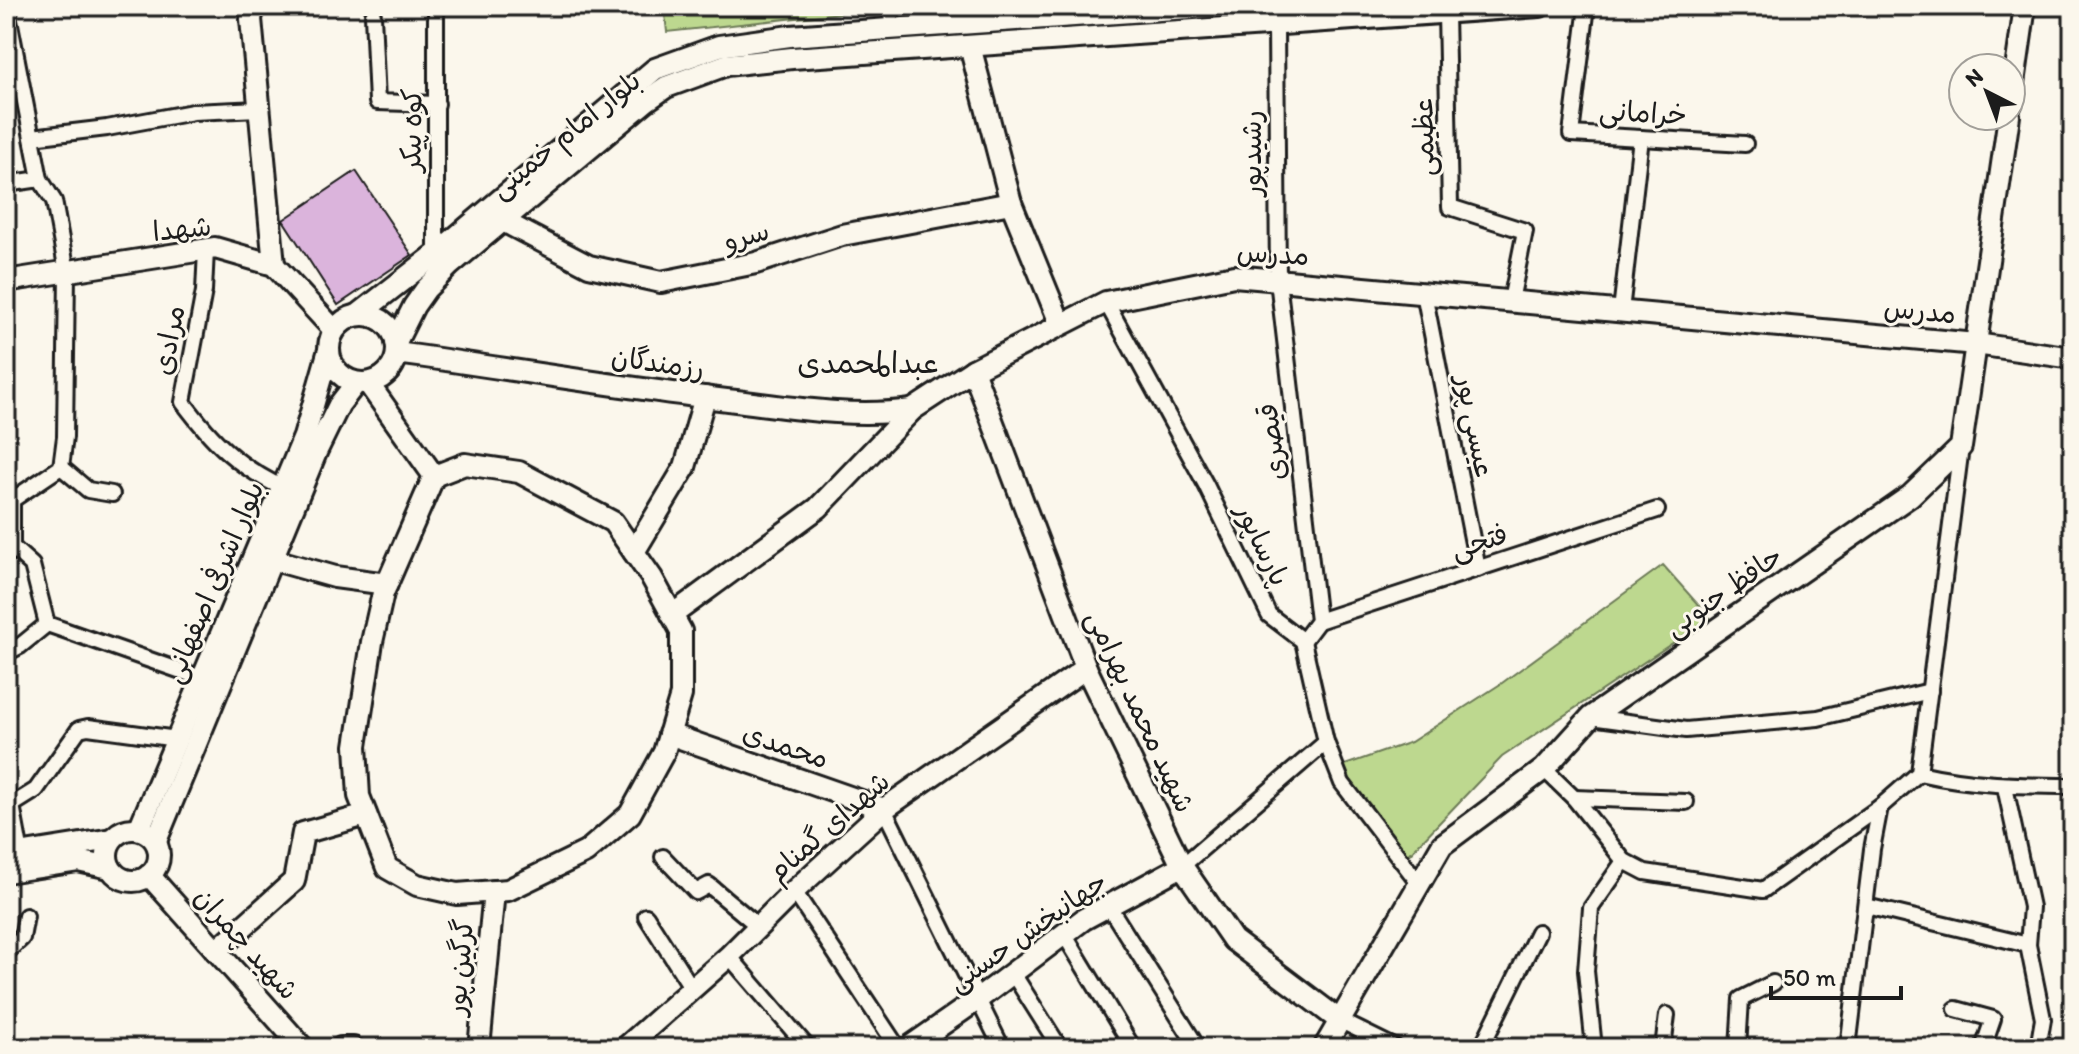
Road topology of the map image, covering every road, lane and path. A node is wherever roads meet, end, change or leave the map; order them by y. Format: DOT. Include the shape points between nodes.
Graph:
graph roads {
  1 [pos="12,6"];
  2 [pos="254,6"];
  3 [pos="436,6"];
  4 [pos="890,6"];
  5 [pos="1217,6"];
  6 [pos="1540,6"];
  7 [pos="1587,6"];
  8 [pos="2025,6"];
  9 [pos="6,10"];
  10 [pos="1446,13"];
  11 [pos="373,15"];
  12 [pos="1276,25"];
  13 [pos="893,29"];
  14 [pos="970,46"];
  15 [pos="2018,52"];
  16 [pos="437,104"];
  17 [pos="259,109"];
  18 [pos="2007,132"];
  19 [pos="32,137"];
  20 [pos="1641,138"];
  21 [pos="1745,144"];
  22 [pos="40,179"];
  23 [pos="6,184"];
  24 [pos="1011,203"];
  25 [pos="503,221"];
  26 [pos="206,250"];
  27 [pos="436,254"];
  28 [pos="274,265"];
  29 [pos="67,272"];
  30 [pos="1278,280"];
  31 [pos="6,281"];
  32 [pos="1424,293"];
  33 [pos="1511,301"];
  34 [pos="1106,302"];
  35 [pos="1621,311"];
  36 [pos="358,315"];
  37 [pos="1060,323"];
  38 [pos="334,330"];
  39 [pos="1976,344"];
  40 [pos="397,348"];
  41 [pos="328,353"];
  42 [pos="2073,358"];
  43 [pos="973,370"];
  44 [pos="362,383"];
  45 [pos="705,397"];
  46 [pos="912,410"];
  47 [pos="1961,447"];
  48 [pos="61,467"];
  49 [pos="434,476"];
  50 [pos="283,488"];
  51 [pos="112,494"];
  52 [pos="1657,510"];
  53 [pos="9,547"];
  54 [pos="634,552"];
  55 [pos="271,559"];
  56 [pos="1478,569"];
  57 [pos="387,584"];
  58 [pos="672,615"];
  59 [pos="1318,621"];
  60 [pos="47,624"];
  61 [pos="1303,641"];
  62 [pos="6,653"];
  63 [pos="1086,668"];
  64 [pos="204,679"];
  65 [pos="1930,691"];
  66 [pos="1591,717"];
  67 [pos="669,734"];
  68 [pos="177,739"];
  69 [pos="1326,742"];
  70 [pos="1544,769"];
  71 [pos="1919,773"];
  72 [pos="2073,786"];
  73 [pos="2005,787"];
  74 [pos="9,798"];
  75 [pos="1574,798"];
  76 [pos="1686,802"];
  77 [pos="1880,807"];
  78 [pos="884,809"];
  79 [pos="366,815"];
  80 [pos="147,835"];
  81 [pos="112,839"];
  82 [pos="14,855"];
  83 [pos="663,857"];
  84 [pos="1624,861"];
  85 [pos="1182,866"];
  86 [pos="110,868"];
  87 [pos="6,872"];
  88 [pos="149,875"];
  89 [pos="1418,882"];
  90 [pos="494,891"];
  91 [pos="794,891"];
  92 [pos="1108,905"];
  93 [pos="1866,906"];
  94 [pos="26,916"];
  95 [pos="646,916"];
  96 [pos="758,926"];
  97 [pos="1538,932"];
  98 [pos="1064,934"];
  99 [pos="2028,945"];
  100 [pos="216,951"];
  101 [pos="6,953"];
  102 [pos="729,956"];
  103 [pos="1012,972"];
  104 [pos="1773,983"];
  105 [pos="693,990"];
  106 [pos="977,1000"];
  107 [pos="1956,1009"];
  108 [pos="1667,1015"];
  109 [pos="1339,1020"];
  110 [pos="303,1048"];
  111 [pos="341,1048"];
  112 [pos="353,1048"];
  113 [pos="479,1048"];
  114 [pos="625,1048"];
  115 [pos="808,1048"];
  116 [pos="898,1048"];
  117 [pos="908,1048"];
  118 [pos="1002,1048"];
  119 [pos="1060,1048"];
  120 [pos="1133,1048"];
  121 [pos="1198,1048"];
  122 [pos="1324,1048"];
  123 [pos="1396,1048"];
  124 [pos="1481,1048"];
  125 [pos="1594,1048"];
  126 [pos="1663,1048"];
  127 [pos="1738,1048"];
  128 [pos="1848,1048"];
  129 [pos="1983,1048"];
  130 [pos="2038,1048"];
  1 -- 9 [label="street"];
  2 -- 17 [label="street"];
  3 -- 16 [label="street, کوه پیکر"];
  4 -- 13 [label="street"];
  5 -- 13 [label="street, بلوار امام خمینی"];
  6 -- 10 [label="street, بلوار امام خمینی"];
  7 -- 20 [label="street, خرامانی" via="1571,134"];
  8 -- 15 [label="street"];
  9 -- 19 [label="street"];
  10 -- 12 [label="street, بلوار امام خمینی"];
  10 -- 33 [label="street, عظیمی" via="1450,207 1525,231"];
  11 -- 16 [label="street" via="377,102"];
  12 -- 14 [label="street, بلوار امام خمینی"];
  12 -- 30 [label="street, رشیدپور"];
  13 -- 27 [label="street, بلوار امام خمینی" via="719,46 655,69"];
  14 -- 24 [label="street"];
  14 -- 25 [label="street, بلوار امام خمینی" via="752,62 690,77 646,101"];
  16 -- 27 [label="street, کوه پیکر"];
  17 -- 19 [label="street" via="193,112"];
  17 -- 28 [label="street"];
  18 -- 39 [label="street"];
  19 -- 22 [label="street"];
  20 -- 21 [label="street, خرامانی"];
  20 -- 35 [label="street"];
  22 -- 23 [label="street"];
  22 -- 29 [label="street" via="54,201"];
  24 -- 25 [label="street, سرو" via="842,235 756,263 661,282 589,266"];
  24 -- 37 [label="street"];
  25 -- 40 [label="street, بلوار امام خمینی" via="426,289 404,322"];
  26 -- 28 [label="street, شهدا"];
  26 -- 29 [label="street, شهدا"];
  26 -- 50 [label="street, مرادی" via="204,291 183,402 208,435 251,473"];
  27 -- 36 [label="street, بلوار امام خمینی"];
  28 -- 38 [label="street"];
  29 -- 31 [label="street, شهدا"];
  29 -- 48 [label="street"];
  30 -- 32 [label="street, مدرس"];
  30 -- 34 [label="street, مدرس" via="1234,276"];
  30 -- 59 [label="street, قیصری"];
  32 -- 33 [label="street, مدرس"];
  32 -- 56 [label="street, عیسی پور"];
  33 -- 35 [label="street, مدرس"];
  34 -- 37 [label="street, مدرس"];
  34 -- 61 [label="street, پارساپور" via="1206,485 1269,615"];
  35 -- 39 [label="street, مدرس"];
  36 -- 38 [label="street"];
  36 -- 40 [label="street" via="386,324"];
  37 -- 43 [label="street, مدرس"];
  38 -- 41 [label="street"];
  39 -- 42 [label="street, مدرس"];
  39 -- 47 [label="street"];
  40 -- 44 [label="street" via="388,373"];
  40 -- 45 [label="street, رزمندگان"];
  41 -- 44 [label="street" via="337,373"];
  41 -- 50 [label="street, بلوار اشرفی اصفهانی"];
  43 -- 46 [label="street, مدرس"];
  43 -- 63 [label="street, شهید محمد بهرامی"];
  44 -- 49 [label="street"];
  44 -- 55 [label="street, بلوار اشرفی اصفهانی" via="339,405"];
  45 -- 46 [label="street, رزمندگان" via="826,411"];
  45 -- 54 [label="street" via="685,467"];
  46 -- 58 [label="street, مدرس" via="818,508"];
  47 -- 65 [label="street"];
  47 -- 66 [label="street, حافظ جنوبی" via="1910,496"];
  48 -- 51 [label="street" via="88,490"];
  48 -- 53 [label="street" via="12,500"];
  49 -- 54 [label="street" via="465,464 519,472 613,522"];
  49 -- 57 [label="street"];
  50 -- 64 [label="street, بلوار اشرفی اصفهانی"];
  52 -- 56 [label="street, فتحی"];
  53 -- 60 [label="street" via="32,565"];
  54 -- 58 [label="street"];
  55 -- 57 [label="street" via="335,577"];
  55 -- 80 [label="street, بلوار اشرفی اصفهانی"];
  56 -- 59 [label="street, فتحی"];
  57 -- 79 [label="street" via="356,746 359,796"];
  58 -- 67 [label="street" via="681,631 681,695"];
  59 -- 61 [label="street"];
  60 -- 62 [label="street"];
  60 -- 64 [label="street"];
  61 -- 69 [label="street"];
  63 -- 78 [label="street, شهدای گمنام"];
  63 -- 85 [label="street, شهید محمد بهرامی"];
  64 -- 68 [label="street, بلوار اشرفی اصفهانی"];
  65 -- 66 [label="street" via="1818,718 1686,730"];
  65 -- 71 [label="street"];
  66 -- 70 [label="street, حافظ جنوبی"];
  67 -- 78 [label="street, محمدی"];
  67 -- 90 [label="street" via="630,814 586,852 508,890"];
  68 -- 74 [label="street" via="79,729 36,790"];
  68 -- 80 [label="street, بلوار اشرفی اصفهانی"];
  69 -- 85 [label="street"];
  69 -- 89 [label="street" via="1342,783"];
  70 -- 75 [label="street"];
  70 -- 89 [label="street, حافظ جنوبی" via="1442,845"];
  71 -- 73 [label="street"];
  71 -- 77 [label="street"];
  72 -- 73 [label="street"];
  73 -- 99 [label="street" via="2031,907"];
  74 -- 82 [label="street"];
  75 -- 76 [label="street"];
  75 -- 84 [label="street"];
  77 -- 84 [label="street" via="1763,890 1645,872"];
  77 -- 93 [label="street"];
  78 -- 91 [label="street, شهدای گمنام"];
  78 -- 106 [label="street"];
  79 -- 90 [label="street" via="387,868 417,885 457,894"];
  79 -- 100 [label="street" via="303,833 294,881"];
  80 -- 81 [label="street" via="124,830"];
  80 -- 88 [label="street" via="159,861"];
  81 -- 82 [label="street"];
  81 -- 86 [label="street" via="107,853"];
  83 -- 96 [label="street" via="696,892 709,885"];
  84 -- 125 [label="street" via="1591,908 1586,971"];
  85 -- 92 [label="street, جهانبخش حسنی"];
  85 -- 109 [label="street, شهید محمد بهرامی" via="1233,940"];
  86 -- 87 [label="street" via="78,861"];
  86 -- 88 [label="street" via="132,881"];
  88 -- 100 [label="street, شهید چمران"];
  89 -- 109 [label="street, حافظ جنوبی"];
  90 -- 113 [label="street, گرگین پور"];
  91 -- 96 [label="street, شهدای گمنام"];
  91 -- 116 [label="street"];
  92 -- 98 [label="street, جهانبخش حسنی"];
  92 -- 121 [label="street"];
  93 -- 99 [label="street"];
  93 -- 128 [label="street"];
  94 -- 101 [label="street" via="22,938"];
  95 -- 105 [label="street"];
  96 -- 102 [label="street, شهدای گمنام"];
  97 -- 124 [label="street"];
  98 -- 103 [label="street, جهانبخش حسنی"];
  98 -- 120 [label="street"];
  99 -- 130 [label="street" via="2043,1019"];
  100 -- 110 [label="street, شهید چمران"];
  102 -- 105 [label="street, شهدای گمنام"];
  102 -- 115 [label="street"];
  103 -- 106 [label="street, جهانبخش حسنی"];
  103 -- 119 [label="street"];
  104 -- 127 [label="street" via="1741,999"];
  105 -- 114 [label="street, شهدای گمنام"];
  106 -- 117 [label="street, جهانبخش حسنی"];
  106 -- 118 [label="street"];
  107 -- 129 [label="street" via="1993,1019"];
  108 -- 126 [label="street"];
  109 -- 122 [label="street, حافظ جنوبی"];
  109 -- 123 [label="street"];
  111 -- 112 [label="street"];
}
